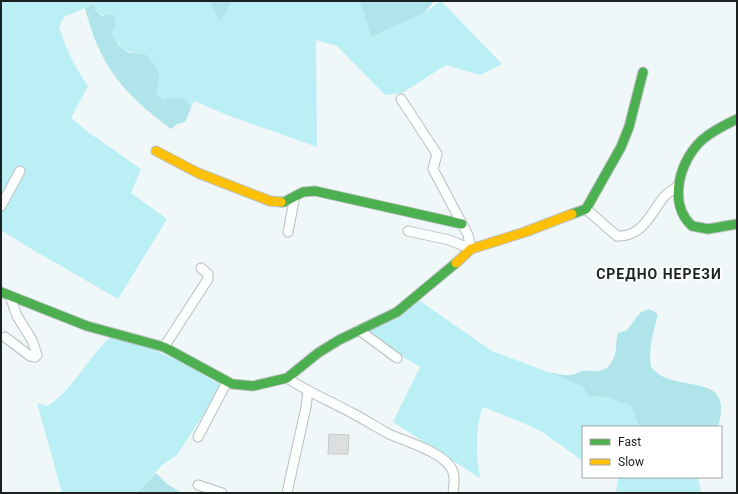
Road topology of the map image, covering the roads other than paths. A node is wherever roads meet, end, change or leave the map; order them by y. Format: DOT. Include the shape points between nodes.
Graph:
graph roads {
  1 [pos="643,72"];
  2 [pos="401,99"];
  3 [pos="737,119"];
  4 [pos="156,151"];
  5 [pos="20,171"];
  6 [pos="678,186"];
  7 [pos="295,196"];
  8 [pos="1,206"];
  9 [pos="586,209"];
  10 [pos="462,224"];
  11 [pos="737,224"];
  12 [pos="408,231"];
  13 [pos="288,232"];
  14 [pos="471,249"];
  15 [pos="201,268"];
  16 [pos="1,292"];
  17 [pos="10,296"];
  18 [pos="359,330"];
  19 [pos="5,337"];
  20 [pos="164,348"];
  21 [pos="397,358"];
  22 [pos="287,378"];
  23 [pos="227,382"];
  24 [pos="308,392"];
  25 [pos="198,437"];
  26 [pos="198,485"];
  27 [pos="222,493"];
  28 [pos="287,493"];
  29 [pos="453,493"];
  1 -- 9 [label="street" via="629,127 621,147"];
  2 -- 10 [label="street" via="436,152 433,169"];
  3 -- 6 [label="street" via="716,130 698,144 686,162"];
  4 -- 7 [label="street" via="198,173 263,200 284,202"];
  5 -- 8 [label="street"];
  6 -- 9 [label="street" via="664,196 638,230 628,236 617,236"];
  6 -- 11 [label="street" via="678,198 683,214 692,226 705,229"];
  7 -- 10 [label="street" via="307,191 323,192"];
  7 -- 13 [label="street"];
  9 -- 14 [label="street"];
  10 -- 14 [label="street"];
  12 -- 14 [label="street" via="448,240"];
  14 -- 18 [label="street" via="407,304 388,317"];
  15 -- 20 [label="street" via="208,274 208,279"];
  16 -- 17 [label="street"];
  17 -- 19 [label="street" via="37,355 30,356"];
  17 -- 20 [label="street" via="87,326 144,340"];
  18 -- 21 [label="street"];
  18 -- 22 [label="street" via="318,353"];
  20 -- 23 [label="street"];
  22 -- 23 [label="street" via="253,386 238,386"];
  22 -- 24 [label="street"];
  23 -- 25 [label="street"];
  24 -- 28 [label="street"];
  24 -- 29 [label="street" via="352,412 388,433 418,445 445,462 454,474"];
  26 -- 27 [label="street"];
}
